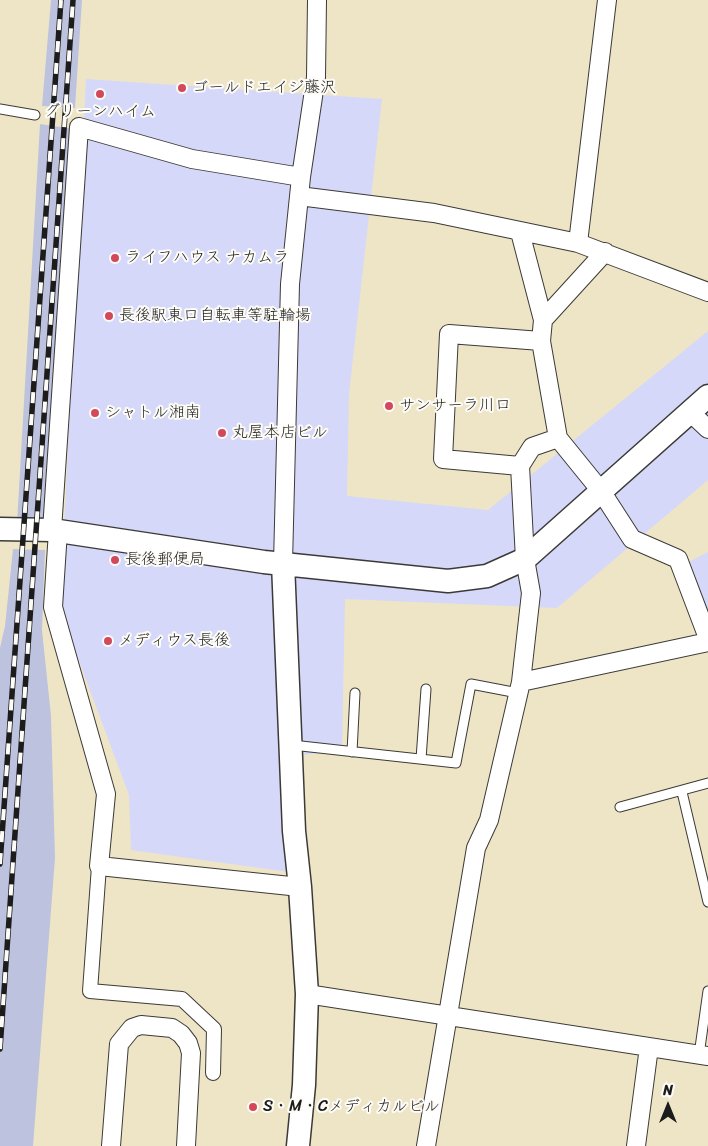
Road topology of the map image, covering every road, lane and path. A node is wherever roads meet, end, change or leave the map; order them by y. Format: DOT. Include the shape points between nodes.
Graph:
graph roads {
  1 [pos="317,0"];
  2 [pos="607,0"];
  3 [pos="0,109"];
  4 [pos="35,115"];
  5 [pos="301,177"];
  6 [pos="299,196"];
  7 [pos="520,232"];
  8 [pos="578,243"];
  9 [pos="605,252"];
  10 [pos="708,292"];
  11 [pos="543,320"];
  12 [pos="541,341"];
  13 [pos="708,396"];
  14 [pos="691,413"];
  15 [pos="708,429"];
  16 [pos="558,438"];
  17 [pos="520,466"];
  18 [pos="601,491"];
  19 [pos="0,529"];
  20 [pos="55,531"];
  21 [pos="525,559"];
  22 [pos="283,564"];
  23 [pos="708,640"];
  24 [pos="520,687"];
  25 [pos="426,689"];
  26 [pos="354,693"];
  27 [pos="292,746"];
  28 [pos="352,752"];
  29 [pos="421,759"];
  30 [pos="708,783"];
  31 [pos="682,792"];
  32 [pos="620,807"];
  33 [pos="99,866"];
  34 [pos="300,888"];
  35 [pos="708,902"];
  36 [pos="708,991"];
  37 [pos="307,994"];
  38 [pos="449,1016"];
  39 [pos="649,1047"];
  40 [pos="703,1056"];
  41 [pos="213,1073"];
  42 [pos="111,1146"];
  43 [pos="186,1146"];
  44 [pos="298,1146"];
  45 [pos="426,1146"];
  46 [pos="636,1146"];
  1 -- 5 [label="street" via="316,77"];
  2 -- 8 [label="street"];
  3 -- 4 [label="lane"];
  5 -- 6 [label="street"];
  5 -- 20 [label="street" via="192,159 79,128"];
  6 -- 7 [label="street" via="434,213"];
  6 -- 22 [label="street" via="290,284"];
  7 -- 8 [label="street"];
  7 -- 11 [label="street"];
  8 -- 9 [label="street"];
  9 -- 10 [label="street"];
  9 -- 11 [label="street"];
  11 -- 12 [label="street"];
  12 -- 16 [label="street"];
  12 -- 17 [label="street" via="449,334 443,459"];
  13 -- 14 [label="street"];
  14 -- 15 [label="street"];
  14 -- 18 [label="street"];
  16 -- 17 [label="street" via="532,447"];
  16 -- 18 [label="street"];
  17 -- 21 [label="street"];
  18 -- 21 [label="street"];
  18 -- 23 [label="street" via="632,539 678,559"];
  19 -- 20 [label="street"];
  20 -- 22 [label="street"];
  20 -- 33 [label="street" via="54,607 106,794"];
  21 -- 22 [label="street" via="487,576 448,581"];
  21 -- 24 [label="street" via="531,593"];
  22 -- 27 [label="street"];
  23 -- 24 [label="street"];
  24 -- 29 [label="lane" via="471,684 456,763"];
  24 -- 38 [label="street" via="489,820 476,848"];
  25 -- 29 [label="lane"];
  26 -- 28 [label="lane"];
  27 -- 28 [label="lane"];
  27 -- 34 [label="street" via="294,831"];
  28 -- 29 [label="lane"];
  30 -- 31 [label="lane"];
  31 -- 32 [label="lane"];
  31 -- 35 [label="lane"];
  33 -- 34 [label="street"];
  33 -- 41 [label="street" via="90,991 182,999 214,1029"];
  34 -- 37 [label="street"];
  36 -- 40 [label="lane"];
  37 -- 38 [label="street"];
  37 -- 44 [label="street"];
  38 -- 39 [label="street"];
  38 -- 45 [label="street"];
  39 -- 40 [label="street"];
  39 -- 46 [label="street"];
  42 -- 43 [label="street" via="119,1044 132,1028 141,1025 172,1028 188,1043 191,1053"];
}
